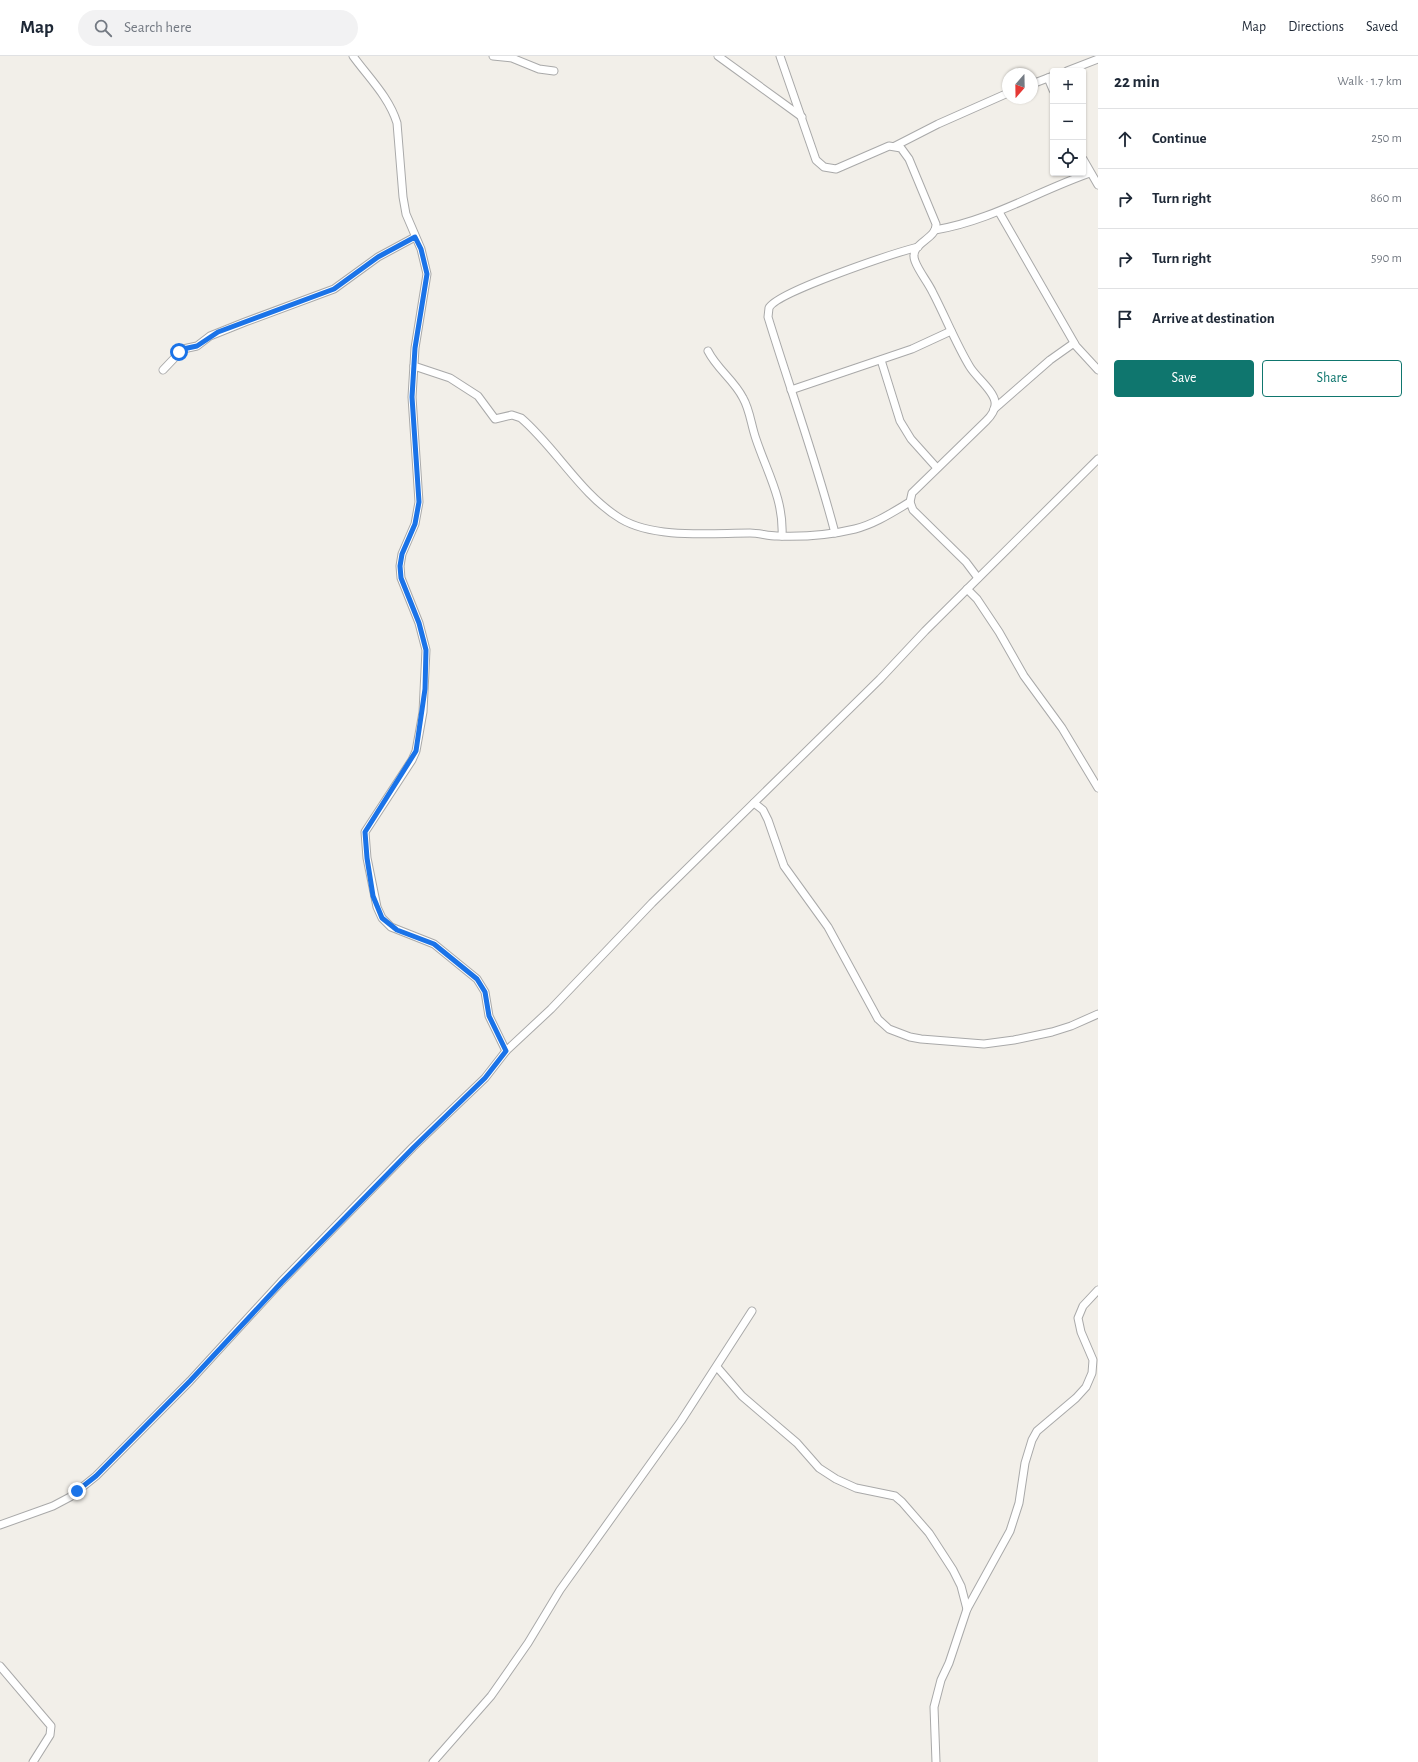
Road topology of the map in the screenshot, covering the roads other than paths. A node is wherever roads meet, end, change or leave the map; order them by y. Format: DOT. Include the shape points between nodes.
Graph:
graph roads {
  1 [pos="353,56"];
  2 [pos="493,56"];
  3 [pos="718,56"];
  4 [pos="780,56"];
  5 [pos="1098,59"];
  6 [pos="1075,68"];
  7 [pos="554,71"];
  8 [pos="1050,77"];
  9 [pos="1038,82"];
  10 [pos="1002,96"];
  11 [pos="802,117"];
  12 [pos="895,146"];
  13 [pos="1086,165"];
  14 [pos="1090,173"];
  15 [pos="1098,185"];
  16 [pos="999,212"];
  17 [pos="935,230"];
  18 [pos="415,237"];
  19 [pos="918,247"];
  20 [pos="951,330"];
  21 [pos="1074,343"];
  22 [pos="708,351"];
  23 [pos="881,360"];
  24 [pos="414,366"];
  25 [pos="163,370"];
  26 [pos="1098,370"];
  27 [pos="790,390"];
  28 [pos="994,409"];
  29 [pos="1098,459"];
  30 [pos="937,468"];
  31 [pos="910,502"];
  32 [pos="835,533"];
  33 [pos="782,536"];
  34 [pos="978,578"];
  35 [pos="967,589"];
  36 [pos="1098,788"];
  37 [pos="754,803"];
  38 [pos="1098,1014"];
  39 [pos="506,1051"];
  40 [pos="1098,1290"];
  41 [pos="752,1311"];
  42 [pos="716,1367"];
  43 [pos="0,1525"];
  44 [pos="967,1609"];
  45 [pos="0,1666"];
  46 [pos="33,1762"];
  47 [pos="433,1762"];
  48 [pos="936,1762"];
  1 -- 18 [label="street" via="394,112 402,197"];
  2 -- 7 [label="street" via="512,58 539,69"];
  3 -- 11 [label="street"];
  4 -- 11 [label="street"];
  5 -- 6 [label="street"];
  8 -- 9 [label="street"];
  10 -- 12 [label="street"];
  11 -- 12 [label="street" via="813,154 824,167 836,169 889,146"];
  12 -- 17 [label="street" via="905,152 909,159 936,224"];
  13 -- 14 [label="street"];
  14 -- 15 [label="street"];
  14 -- 16 [label="street"];
  16 -- 17 [label="street"];
  16 -- 21 [label="street"];
  17 -- 19 [label="street"];
  18 -- 24 [label="street" via="421,249 427,281 418,323"];
  18 -- 25 [label="street" via="378,257 334,289 210,336 197,346 183,349"];
  19 -- 20 [label="street" via="915,261"];
  19 -- 27 [label="street" via="823,280 770,305 768,317"];
  20 -- 23 [label="street" via="912,349"];
  20 -- 28 [label="street" via="971,369 994,397"];
  21 -- 26 [label="street"];
  21 -- 28 [label="street" via="1050,360"];
  22 -- 33 [label="street" via="715,364 738,389 748,408 760,450 778,497"];
  23 -- 27 [label="street"];
  23 -- 30 [label="street" via="900,421 911,440"];
  24 -- 33 [label="street" via="450,378 478,396 495,419 512,415 521,418 564,462 585,489 622,519 650,529 676,533 752,533"];
  24 -- 39 [label="street" via="412,408 419,502 415,524 401,560 400,573 419,623 426,650 424,696 416,751 365,832 367,858 373,896 382,918 397,930 434,944 477,979 485,992 489,1016"];
  27 -- 32 [label="street" via="802,417"];
  28 -- 30 [label="street" via="986,421"];
  29 -- 34 [label="street"];
  30 -- 31 [label="street" via="912,493"];
  31 -- 32 [label="street" via="873,522"];
  31 -- 34 [label="street" via="913,510 966,562"];
  32 -- 33 [label="street"];
  34 -- 35 [label="street"];
  35 -- 36 [label="street" via="1000,632 1024,676 1062,728"];
  35 -- 37 [label="street"];
  37 -- 38 [label="street" via="763,810 768,820 784,866 828,927 878,1019 889,1029 921,1039 984,1044 1052,1032"];
  37 -- 39 [label="street" via="652,903 546,1014"];
  39 -- 43 [label="street" via="485,1078 292,1271 190,1381 96,1476 70,1497 53,1506"];
  40 -- 44 [label="street" via="1082,1306 1078,1318 1093,1360 1092,1373 1086,1387 1076,1398 1033,1437 1012,1526"];
  41 -- 42 [label="street"];
  42 -- 44 [label="street" via="742,1396 797,1443 819,1468 856,1488 895,1496 902,1502 929,1533 954,1570"];
  42 -- 47 [label="street" via="660,1452 560,1590 491,1696"];
  44 -- 48 [label="street" via="934,1702"];
  45 -- 46 [label="street" via="51,1726 50,1735"];
}
